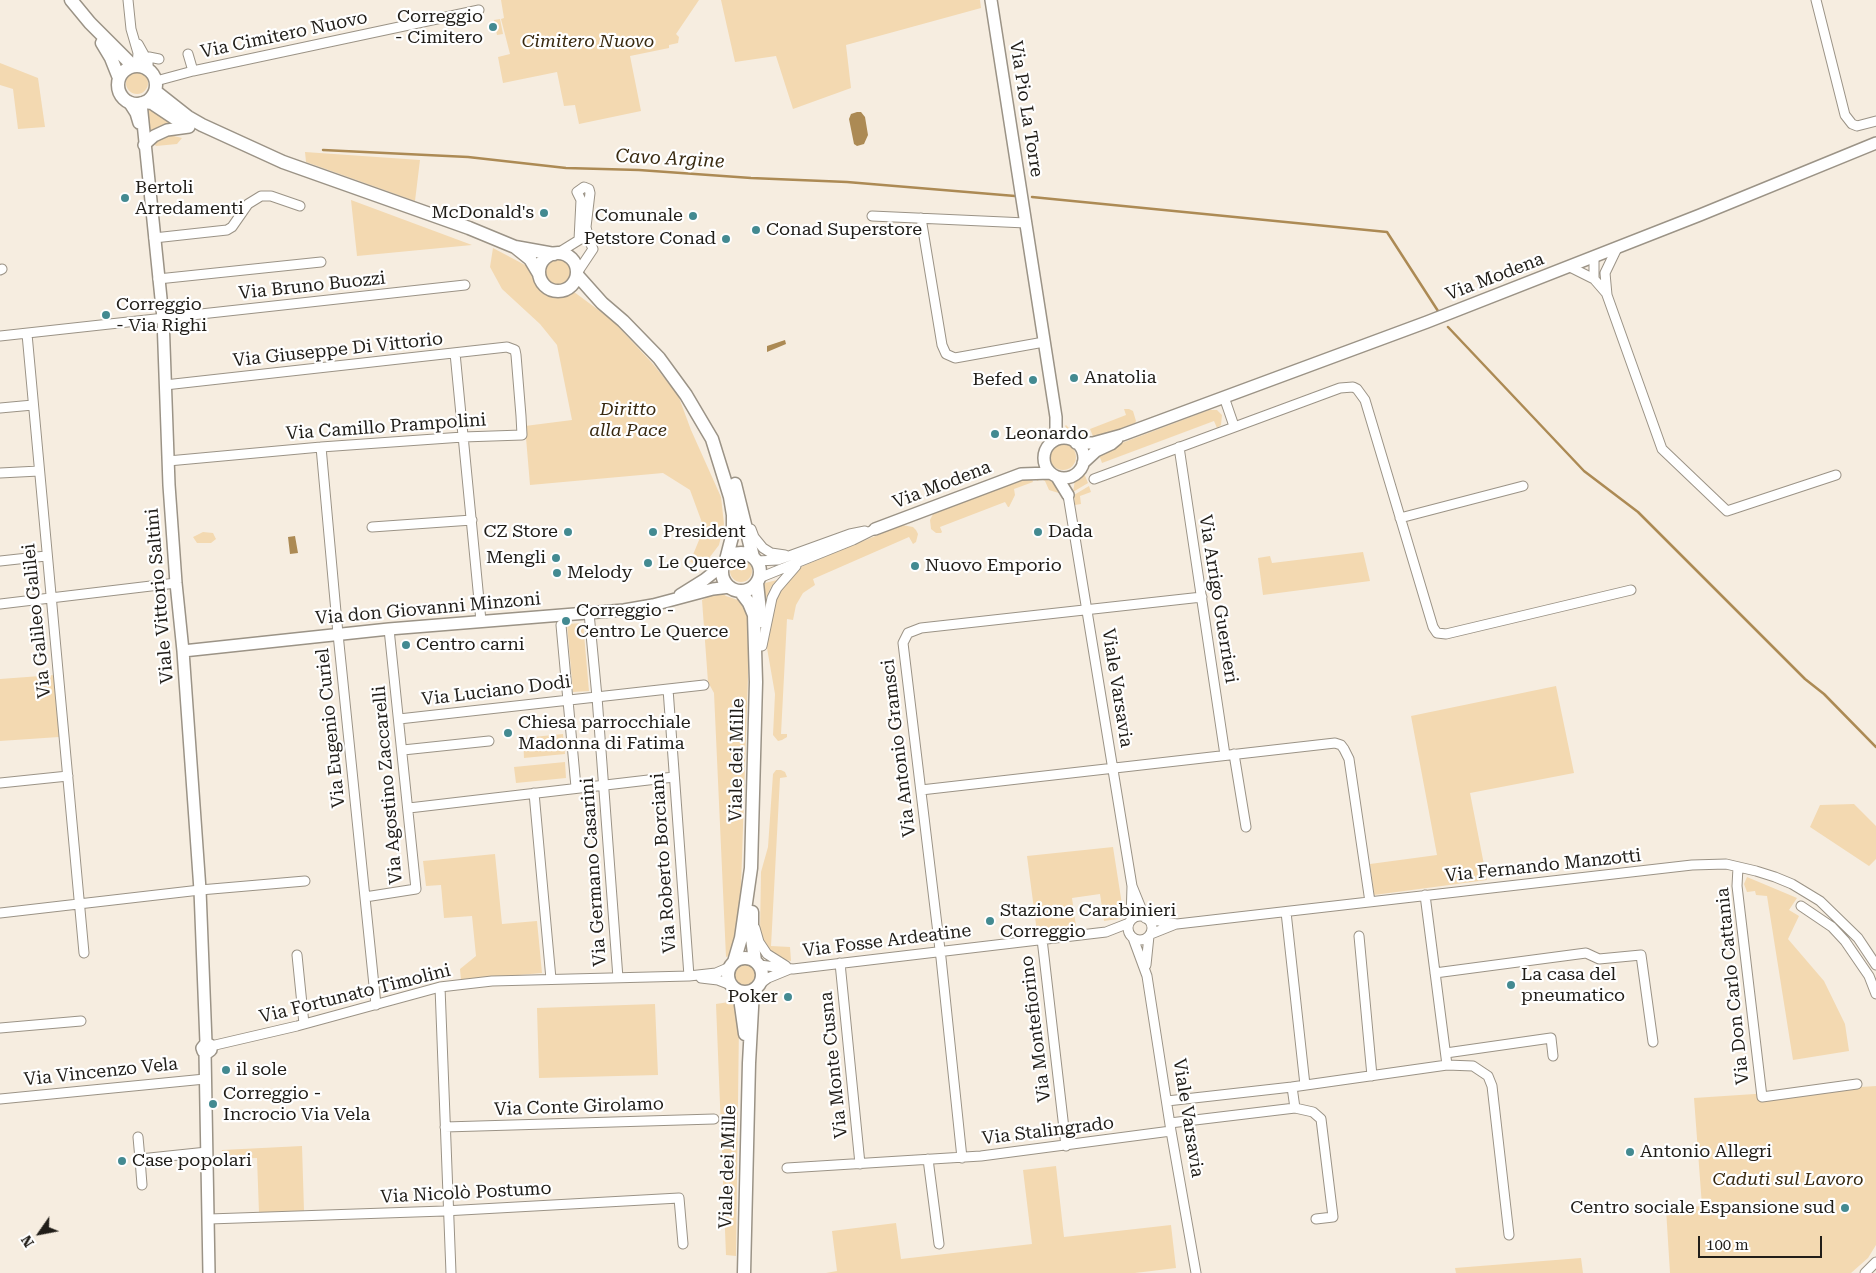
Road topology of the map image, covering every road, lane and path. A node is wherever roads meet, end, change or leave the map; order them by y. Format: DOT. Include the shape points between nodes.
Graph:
graph roads {
  1 [pos="71,0"];
  2 [pos="128,0"];
  3 [pos="991,0"];
  4 [pos="1816,0"];
  5 [pos="479,10"];
  6 [pos="90,23"];
  7 [pos="188,54"];
  8 [pos="159,59"];
  9 [pos="141,65"];
  10 [pos="193,71"];
  11 [pos="119,78"];
  12 [pos="155,86"];
  13 [pos="138,102"];
  14 [pos="1876,121"];
  15 [pos="189,127"];
  16 [pos="1876,143"];
  17 [pos="144,145"];
  18 [pos="283,162"];
  19 [pos="300,206"];
  20 [pos="872,216"];
  21 [pos="920,218"];
  22 [pos="1026,223"];
  23 [pos="154,238"];
  24 [pos="579,240"];
  25 [pos="589,240"];
  26 [pos="515,247"];
  27 [pos="1616,248"];
  28 [pos="556,253"];
  29 [pos="1594,257"];
  30 [pos="321,262"];
  31 [pos="1570,267"];
  32 [pos="1605,273"];
  33 [pos="539,274"];
  34 [pos="577,274"];
  35 [pos="158,279"];
  36 [pos="1594,279"];
  37 [pos="466,285"];
  38 [pos="562,291"];
  39 [pos="1607,295"];
  40 [pos="602,303"];
  41 [pos="163,318"];
  42 [pos="27,334"];
  43 [pos="0,336"];
  44 [pos="1044,342"];
  45 [pos="514,350"];
  46 [pos="455,353"];
  47 [pos="165,385"];
  48 [pos="1224,397"];
  49 [pos="33,405"];
  50 [pos="0,408"];
  51 [pos="1056,417"];
  52 [pos="1234,426"];
  53 [pos="1122,435"];
  54 [pos="463,437"];
  55 [pos="1053,441"];
  56 [pos="1074,441"];
  57 [pos="1179,447"];
  58 [pos="321,448"];
  59 [pos="717,451"];
  60 [pos="1044,455"];
  61 [pos="168,461"];
  62 [pos="1083,463"];
  63 [pos="39,471"];
  64 [pos="0,473"];
  65 [pos="1020,474"];
  66 [pos="1053,475"];
  67 [pos="1836,475"];
  68 [pos="1074,476"];
  69 [pos="1094,479"];
  70 [pos="1523,486"];
  71 [pos="1068,495"];
  72 [pos="739,500"];
  73 [pos="1400,518"];
  74 [pos="472,520"];
  75 [pos="372,527"];
  76 [pos="875,529"];
  77 [pos="793,554"];
  78 [pos="46,556"];
  79 [pos="755,559"];
  80 [pos="0,561"];
  81 [pos="725,563"];
  82 [pos="798,564"];
  83 [pos="758,581"];
  84 [pos="176,583"];
  85 [pos="735,589"];
  86 [pos="1631,590"];
  87 [pos="1202,597"];
  88 [pos="52,598"];
  89 [pos="675,599"];
  90 [pos="0,604"];
  91 [pos="1087,611"];
  92 [pos="589,613"];
  93 [pos="481,621"];
  94 [pos="561,625"];
  95 [pos="389,629"];
  96 [pos="338,634"];
  97 [pos="762,646"];
  98 [pos="183,651"];
  99 [pos="756,682"];
  100 [pos="704,685"];
  101 [pos="668,689"];
  102 [pos="597,696"];
  103 [pos="568,700"];
  104 [pos="399,719"];
  105 [pos="489,741"];
  106 [pos="403,750"];
  107 [pos="1230,755"];
  108 [pos="1112,769"];
  109 [pos="68,776"];
  110 [pos="674,777"];
  111 [pos="0,783"];
  112 [pos="603,784"];
  113 [pos="576,787"];
  114 [pos="921,790"];
  115 [pos="534,794"];
  116 [pos="409,808"];
  117 [pos="1246,827"];
  118 [pos="1738,866"];
  119 [pos="752,868"];
  120 [pos="304,881"];
  121 [pos="1132,886"];
  122 [pos="200,890"];
  123 [pos="365,896"];
  124 [pos="1425,896"];
  125 [pos="1370,902"];
  126 [pos="80,904"];
  127 [pos="1802,906"];
  128 [pos="1286,912"];
  129 [pos="0,913"];
  130 [pos="752,918"];
  131 [pos="1146,918"];
  132 [pos="1130,922"];
  133 [pos="1177,924"];
  134 [pos="1106,932"];
  135 [pos="1150,935"];
  136 [pos="1132,936"];
  137 [pos="1358,936"];
  138 [pos="1042,939"];
  139 [pos="940,951"];
  140 [pos="84,953"];
  141 [pos="297,955"];
  142 [pos="757,963"];
  143 [pos="840,963"];
  144 [pos="732,964"];
  145 [pos="1876,964"];
  146 [pos="1146,968"];
  147 [pos="790,969"];
  148 [pos="1435,973"];
  149 [pos="689,976"];
  150 [pos="618,978"];
  151 [pos="552,980"];
  152 [pos="440,988"];
  153 [pos="735,988"];
  154 [pos="756,988"];
  155 [pos="1876,994"];
  156 [pos="376,1005"];
  157 [pos="81,1021"];
  158 [pos="304,1024"];
  159 [pos="0,1028"];
  160 [pos="1654,1042"];
  161 [pos="207,1047"];
  162 [pos="1446,1053"];
  163 [pos="1553,1056"];
  164 [pos="749,1063"];
  165 [pos="1447,1065"];
  166 [pos="1372,1076"];
  167 [pos="205,1078"];
  168 [pos="1857,1084"];
  169 [pos="1305,1085"];
  170 [pos="1292,1087"];
  171 [pos="0,1099"];
  172 [pos="1167,1101"];
  173 [pos="1295,1108"];
  174 [pos="714,1119"];
  175 [pos="445,1127"];
  176 [pos="1171,1127"];
  177 [pos="138,1136"];
  178 [pos="1066,1146"];
  179 [pos="207,1152"];
  180 [pos="928,1158"];
  181 [pos="962,1158"];
  182 [pos="140,1159"];
  183 [pos="860,1164"];
  184 [pos="787,1168"];
  185 [pos="142,1185"];
  186 [pos="448,1211"];
  187 [pos="208,1219"];
  188 [pos="1316,1219"];
  189 [pos="1509,1235"];
  190 [pos="683,1244"];
  191 [pos="939,1244"];
  192 [pos="1876,1262"];
  193 [pos="209,1273"];
  194 [pos="451,1273"];
  195 [pos="744,1273"];
  196 [pos="1196,1273"];
  197 [pos="1864,1273"];
  1 -- 6 [label="main road"];
  2 -- 9 [label="street" via="131,30"];
  3 -- 22 [label="street, Via Pio La Torre"];
  4 -- 14 [label="street" via="1846,115 1857,126"];
  5 -- 10 [label="street, Via Cimitero Nuovo"];
  6 -- 9 [label="main road"];
  6 -- 11 [label="main road"];
  7 -- 10 [label="street"];
  8 -- 9 [label="street" via="149,57"];
  9 -- 11 [label="main road" via="124,71"];
  9 -- 12 [label="main road" via="152,73"];
  10 -- 12 [label="street, Via Cimitero Nuovo"];
  11 -- 13 [label="main road" via="119,92 123,98"];
  12 -- 13 [label="main road" via="152,97"];
  12 -- 18 [label="main road" via="188,117"];
  13 -- 15 [label="main road" via="152,103"];
  13 -- 17 [label="street, Viale Vittorio Saltini" via="136,113"];
  15 -- 17 [label="street" via="167,130"];
  15 -- 18 [label="main road"];
  16 -- 27 [label="street, Via Modena"];
  17 -- 23 [label="street, Viale Vittorio Saltini"];
  18 -- 26 [label="main road"];
  19 -- 23 [label="street" via="262,196 248,204 227,230"];
  20 -- 21 [label="street"];
  21 -- 22 [label="street"];
  21 -- 44 [label="street" via="946,354 955,358"];
  22 -- 44 [label="street, Via Pio La Torre"];
  23 -- 35 [label="street, Viale Vittorio Saltini"];
  24 -- 25 [label="street"];
  24 -- 25 [label="street" via="581,200 578,192 584,187 590,193 586,227"];
  24 -- 28 [label="street"];
  25 -- 34 [label="street" via="593,249"];
  26 -- 28 [label="main road"];
  26 -- 33 [label="main road" via="530,259"];
  27 -- 29 [label="street, Via Modena"];
  27 -- 32 [label="street"];
  28 -- 33 [label="main road" via="543,260"];
  28 -- 34 [label="main road" via="565,254 572,260"];
  29 -- 31 [label="street, Via Modena"];
  29 -- 32 [label="street"];
  29 -- 36 [label="street"];
  30 -- 35 [label="street"];
  31 -- 36 [label="street"];
  31 -- 48 [label="street, Via Modena"];
  32 -- 39 [label="street"];
  33 -- 38 [label="main road" via="546,287"];
  34 -- 38 [label="main road" via="573,285"];
  34 -- 40 [label="main road"];
  35 -- 41 [label="street, Viale Vittorio Saltini"];
  36 -- 39 [label="street"];
  37 -- 41 [label="street, Via Bruno Buozzi"];
  38 -- 40 [label="main road" via="585,295"];
  39 -- 67 [label="street" via="1662,449 1727,511"];
  40 -- 59 [label="main road" via="669,370"];
  41 -- 42 [label="street, Via Bruno Buozzi"];
  41 -- 47 [label="street, Viale Vittorio Saltini"];
  42 -- 43 [label="street, Via Bruno Buozzi"];
  42 -- 49 [label="street, Via Galileo Galilei"];
  44 -- 51 [label="street, Via Pio La Torre"];
  45 -- 46 [label="street, Via Giuseppe Di Vittorio" via="507,347"];
  45 -- 54 [label="street, Via Camillo Prampolini" via="522,435"];
  46 -- 47 [label="street, Via Giuseppe Di Vittorio"];
  46 -- 54 [label="street"];
  47 -- 61 [label="street, Viale Vittorio Saltini"];
  48 -- 52 [label="street"];
  48 -- 53 [label="street, Via Modena"];
  49 -- 50 [label="street"];
  49 -- 63 [label="street, Via Galileo Galilei"];
  51 -- 55 [label="street, Via Pio La Torre"];
  51 -- 56 [label="street, Via Pio La Torre"];
  52 -- 57 [label="street"];
  52 -- 73 [label="street" via="1340,388 1357,389 1366,400"];
  53 -- 56 [label="street, Via Modena" via="1093,443"];
  53 -- 62 [label="street, Via Modena"];
  54 -- 58 [label="street, Via Camillo Prampolini"];
  54 -- 74 [label="street"];
  55 -- 56 [label="street" via="1062,438"];
  55 -- 60 [label="street"];
  56 -- 62 [label="street" via="1082,450"];
  57 -- 69 [label="street"];
  57 -- 87 [label="street, Via Arrigo Guerrieri"];
  58 -- 61 [label="street, Via Camillo Prampolini"];
  58 -- 96 [label="street, Via Eugenio Curiel"];
  59 -- 72 [label="main road, Viale dei Mille" via="729,470"];
  59 -- 81 [label="main road" via="734,515"];
  60 -- 65 [label="street, Via Modena"];
  60 -- 66 [label="street" via="1044,465"];
  61 -- 84 [label="street, Viale Vittorio Saltini"];
  62 -- 68 [label="street"];
  63 -- 64 [label="street"];
  63 -- 78 [label="street, Via Galileo Galilei"];
  65 -- 66 [label="street, Via Modena"];
  65 -- 76 [label="street, Via Modena"];
  66 -- 68 [label="street" via="1062,478"];
  66 -- 71 [label="street, Viale Varsavia"];
  68 -- 71 [label="street, Viale Varsavia"];
  70 -- 73 [label="street"];
  71 -- 91 [label="street, Viale Varsavia"];
  72 -- 77 [label="street, Via Modena" via="758,544 771,553"];
  72 -- 79 [label="main road, Viale dei Mille"];
  73 -- 86 [label="street" via="1433,627 1439,634"];
  74 -- 75 [label="street"];
  74 -- 93 [label="street"];
  76 -- 77 [label="street, Via Modena" via="850,534"];
  76 -- 82 [label="street, Via Modena"];
  77 -- 79 [label="street, Via Modena" via="770,561"];
  78 -- 80 [label="street"];
  78 -- 88 [label="street, Via Galileo Galilei"];
  79 -- 81 [label="main road" via="742,552 730,556"];
  79 -- 83 [label="main road, Viale dei Mille" via="760,566"];
  81 -- 85 [label="main road, Viale dei Mille" via="723,577"];
  81 -- 89 [label="street, Via don Giovanni Minzoni"];
  82 -- 83 [label="street, Via Modena"];
  82 -- 97 [label="street, Viale dei Mille" via="772,598"];
  83 -- 85 [label="main road" via="746,590"];
  83 -- 97 [label="main road, Viale dei Mille"];
  84 -- 88 [label="street"];
  84 -- 98 [label="street, Viale Vittorio Saltini"];
  85 -- 89 [label="street, Via don Giovanni Minzoni" via="713,589"];
  85 -- 99 [label="main road, Viale dei Mille" via="754,615"];
  87 -- 91 [label="street"];
  87 -- 107 [label="street, Via Arrigo Guerrieri"];
  88 -- 90 [label="street"];
  88 -- 109 [label="street, Via Galileo Galilei"];
  89 -- 92 [label="street, Via don Giovanni Minzoni" via="644,607"];
  91 -- 108 [label="street, Viale Varsavia"];
  91 -- 114 [label="street, Via Antonio Gramsci" via="921,628 908,633 902,643"];
  92 -- 93 [label="street, Via don Giovanni Minzoni"];
  92 -- 102 [label="street, Via Germano Casarini"];
  93 -- 95 [label="street, Via don Giovanni Minzoni"];
  94 -- 103 [label="street"];
  95 -- 96 [label="street, Via don Giovanni Minzoni"];
  95 -- 104 [label="street, Via Agostino Zaccarelli"];
  96 -- 98 [label="street, Via don Giovanni Minzoni"];
  96 -- 123 [label="street, Via Eugenio Curiel"];
  97 -- 99 [label="main road, Viale dei Mille"];
  98 -- 122 [label="street, Viale Vittorio Saltini"];
  99 -- 119 [label="main road, Viale dei Mille"];
  100 -- 101 [label="street, Via Luciano Dodi"];
  101 -- 102 [label="street, Via Luciano Dodi"];
  101 -- 110 [label="street, Via Roberto Borciani"];
  102 -- 103 [label="street, Via Luciano Dodi"];
  102 -- 112 [label="street, Via Germano Casarini"];
  103 -- 104 [label="street, Via Luciano Dodi"];
  103 -- 113 [label="street"];
  104 -- 106 [label="street, Via Agostino Zaccarelli"];
  105 -- 106 [label="street"];
  106 -- 116 [label="street, Via Agostino Zaccarelli"];
  107 -- 108 [label="street"];
  107 -- 117 [label="street, Via Arrigo Guerrieri"];
  107 -- 125 [label="street" via="1329,743 1341,745 1349,759"];
  108 -- 114 [label="street"];
  108 -- 121 [label="street, Viale Varsavia"];
  109 -- 111 [label="street"];
  109 -- 126 [label="street, Via Galileo Galilei"];
  110 -- 112 [label="street"];
  110 -- 149 [label="street, Via Roberto Borciani"];
  112 -- 113 [label="street"];
  112 -- 150 [label="street, Via Germano Casarini"];
  113 -- 115 [label="street"];
  114 -- 139 [label="street, Via Antonio Gramsci"];
  115 -- 116 [label="street"];
  115 -- 151 [label="street"];
  116 -- 123 [label="street, Via Agostino Zaccarelli" via="416,889"];
  118 -- 124 [label="street, Via Fernando Manzotti" via="1692,865"];
  118 -- 145 [label="street, Via Fernando Manzotti" via="1792,884 1820,901 1858,938"];
  118 -- 168 [label="street, Via Don Carlo Cattania" via="1737,886 1762,1097"];
  119 -- 130 [label="main road, Viale dei Mille"];
  119 -- 144 [label="main road, Viale dei Mille" via="741,938"];
  120 -- 122 [label="street"];
  121 -- 131 [label="street, Viale Varsavia"];
  121 -- 132 [label="street, Viale Varsavia"];
  122 -- 126 [label="street"];
  122 -- 161 [label="street, Viale Vittorio Saltini"];
  123 -- 156 [label="street, Via Eugenio Curiel"];
  124 -- 125 [label="street, Via Fernando Manzotti"];
  124 -- 148 [label="street"];
  125 -- 128 [label="street, Via Fernando Manzotti"];
  126 -- 129 [label="street"];
  126 -- 140 [label="street, Via Galileo Galilei"];
  127 -- 155 [label="street" via="1832,927 1845,941 1869,976"];
  128 -- 133 [label="street, Via Fernando Manzotti"];
  128 -- 169 [label="street"];
  130 -- 142 [label="main road, Viale dei Mille" via="753,952"];
  130 -- 147 [label="street, Via Fosse Ardeatine" via="759,942 767,954"];
  131 -- 132 [label="street" via="1137,916"];
  131 -- 133 [label="street, Via Fernando Manzotti"];
  131 -- 135 [label="street, Viale Varsavia" via="1151,924"];
  132 -- 134 [label="street, Via Fosse Ardeatine"];
  132 -- 136 [label="street, Viale Varsavia" via="1128,929"];
  133 -- 135 [label="street, Via Fernando Manzotti"];
  134 -- 136 [label="street, Via Fosse Ardeatine"];
  134 -- 138 [label="street, Via Fosse Ardeatine"];
  135 -- 136 [label="street" via="1139,940"];
  135 -- 146 [label="street, Viale Varsavia"];
  136 -- 146 [label="street, Viale Varsavia"];
  137 -- 166 [label="street"];
  138 -- 139 [label="street, Via Fosse Ardeatine"];
  138 -- 178 [label="street, Via Montefiorino"];
  139 -- 143 [label="street, Via Fosse Ardeatine"];
  139 -- 181 [label="street, Via Antonio Gramsci"];
  141 -- 158 [label="street"];
  142 -- 144 [label="main road" via="745,958"];
  142 -- 147 [label="street, Via Fosse Ardeatine"];
  142 -- 154 [label="main road, Viale dei Mille" via="762,974"];
  143 -- 147 [label="street, Via Fosse Ardeatine"];
  143 -- 183 [label="street, Via Monte Cusna"];
  144 -- 149 [label="street, Via Fortunato Timolini" via="716,973"];
  144 -- 153 [label="main road, Viale dei Mille" via="728,976"];
  146 -- 172 [label="street, Viale Varsavia"];
  147 -- 154 [label="street, Via Fosse Ardeatine" via="768,978"];
  148 -- 160 [label="street" via="1586,953 1600,959 1641,955"];
  148 -- 162 [label="street"];
  149 -- 150 [label="street, Via Fortunato Timolini"];
  149 -- 153 [label="street, Via Fortunato Timolini" via="718,980"];
  150 -- 151 [label="street, Via Fortunato Timolini"];
  151 -- 152 [label="street, Via Fortunato Timolini" via="492,981"];
  152 -- 156 [label="street, Via Fortunato Timolini"];
  152 -- 175 [label="street"];
  153 -- 154 [label="main road" via="749,992"];
  153 -- 164 [label="main road, Viale dei Mille"];
  154 -- 164 [label="main road, Viale dei Mille"];
  156 -- 158 [label="street, Via Fortunato Timolini"];
  157 -- 159 [label="street"];
  158 -- 161 [label="street, Via Fortunato Timolini"];
  161 -- 167 [label="street, Viale Vittorio Saltini"];
  162 -- 163 [label="street" via="1551,1038"];
  162 -- 165 [label="street"];
  164 -- 195 [label="main road, Viale dei Mille"];
  165 -- 166 [label="street"];
  165 -- 189 [label="street" via="1474,1066 1490,1080"];
  166 -- 169 [label="street"];
  167 -- 171 [label="street, Via Vincenzo Vela"];
  167 -- 179 [label="street, Viale Vittorio Saltini"];
  169 -- 170 [label="street"];
  170 -- 172 [label="street"];
  170 -- 173 [label="street"];
  172 -- 176 [label="street, Viale Varsavia"];
  173 -- 176 [label="street, Via Stalingrado"];
  173 -- 188 [label="street" via="1313,1112 1321,1119 1332,1217"];
  174 -- 175 [label="street, Via Conte Girolamo"];
  175 -- 186 [label="street"];
  176 -- 178 [label="street, Via Stalingrado"];
  176 -- 196 [label="street, Viale Varsavia"];
  177 -- 182 [label="street"];
  178 -- 181 [label="street, Via Stalingrado"];
  179 -- 182 [label="street"];
  179 -- 187 [label="street, Viale Vittorio Saltini"];
  180 -- 181 [label="street, Via Stalingrado"];
  180 -- 183 [label="street, Via Stalingrado"];
  180 -- 191 [label="street"];
  182 -- 185 [label="street"];
  183 -- 184 [label="street, Via Stalingrado"];
  186 -- 187 [label="street, Via Nicolò Postumo"];
  186 -- 190 [label="street, Via Nicolò Postumo" via="679,1198"];
  186 -- 194 [label="street"];
  187 -- 193 [label="street, Viale Vittorio Saltini"];
  192 -- 197 [label="street"];
}
